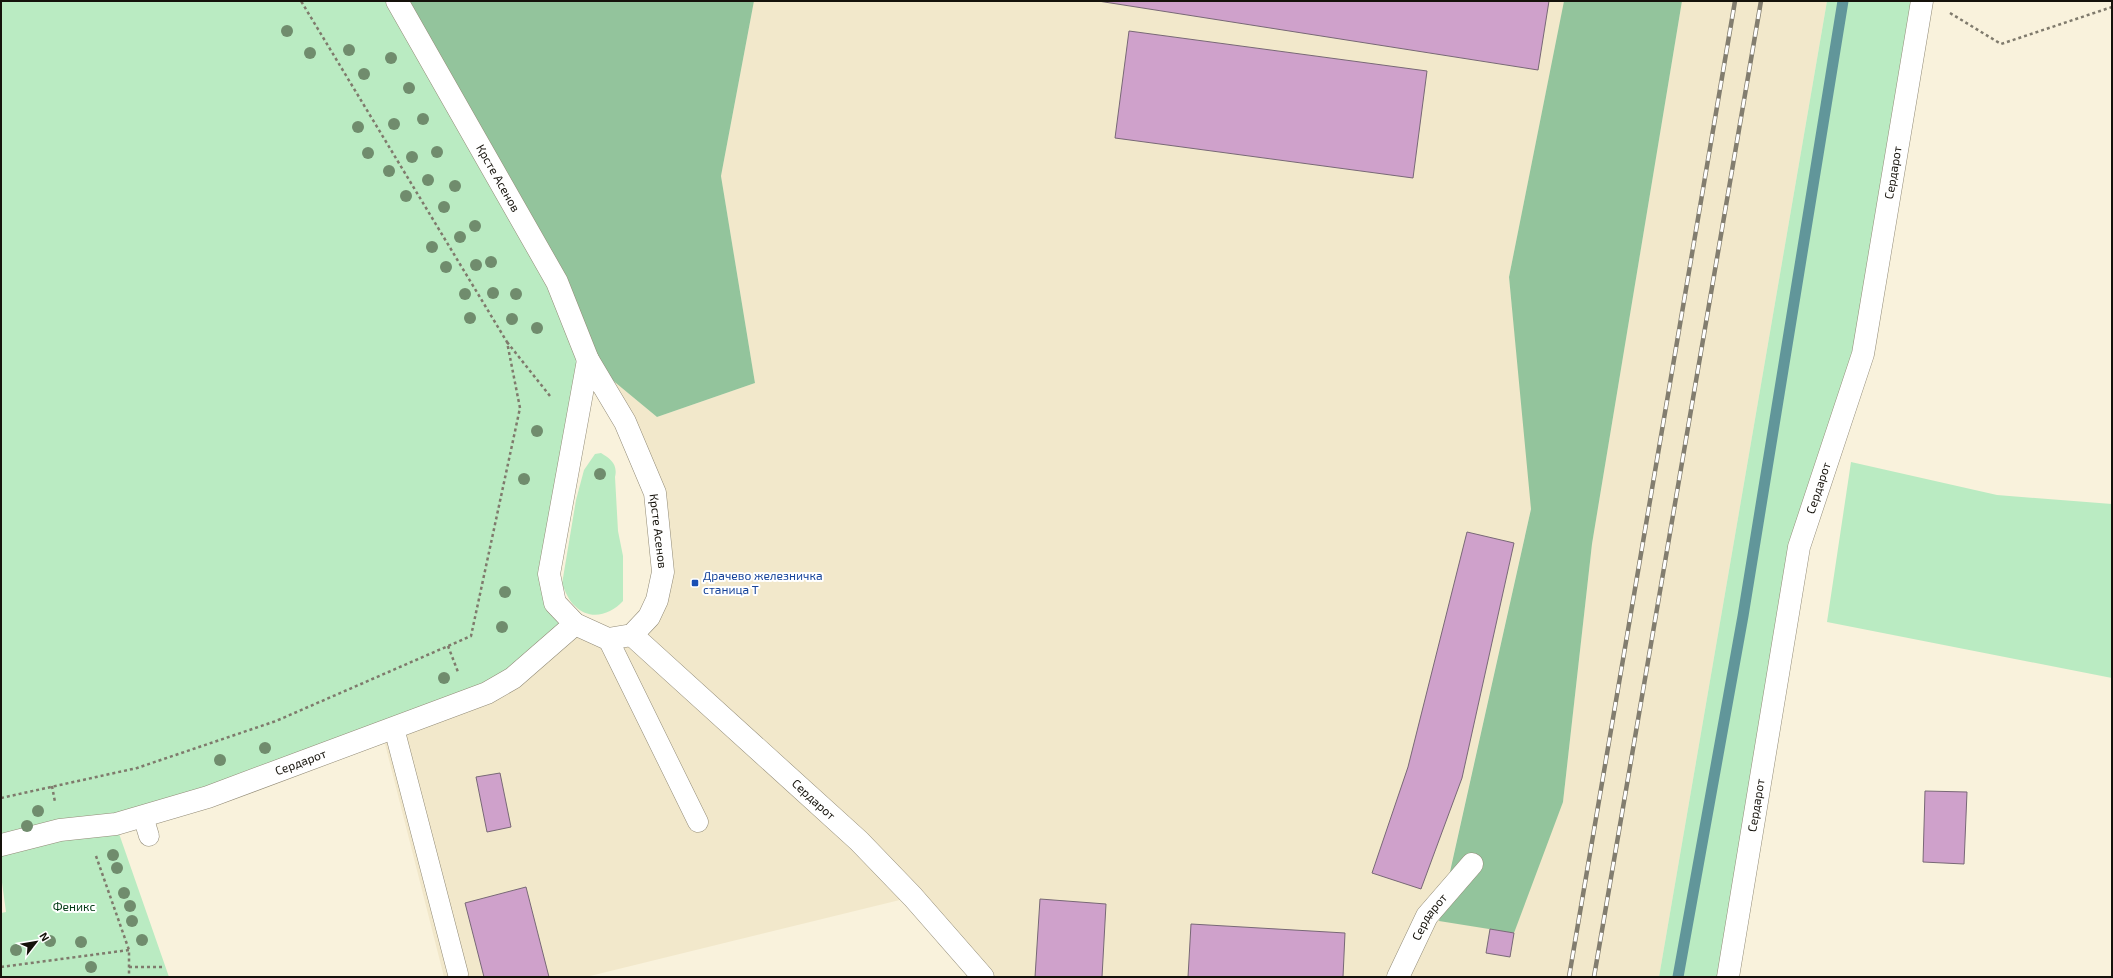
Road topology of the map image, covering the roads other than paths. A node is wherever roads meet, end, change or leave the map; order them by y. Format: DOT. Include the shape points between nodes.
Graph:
graph roads {
  1 [pos="397,1"];
  2 [pos="1922,1"];
  3 [pos="588,360"];
  4 [pos="575,624"];
  5 [pos="632,635"];
  6 [pos="608,639"];
  7 [pos="394,728"];
  8 [pos="698,822"];
  9 [pos="1,845"];
  10 [pos="1472,864"];
  11 [pos="458,974"];
  12 [pos="983,977"];
  13 [pos="1398,977"];
  14 [pos="1728,977"];
  1 -- 3 [label="street, Крсте Асенов" via="557,282"];
  2 -- 14 [label="street, Сердарот" via="1863,354 1799,547"];
  3 -- 4 [label="street" via="549,574 555,603"];
  3 -- 5 [label="street, Крсте Асенов" via="625,422 655,493 664,572 649,617"];
  4 -- 6 [label="street"];
  4 -- 7 [label="street, Сердарот" via="513,678 500,686"];
  5 -- 6 [label="street"];
  5 -- 12 [label="street, Сердарот" via="859,841 913,897"];
  6 -- 8 [label="lane"];
  7 -- 9 [label="street, Сердарот" via="208,797 146,826 116,824 60,830"];
  7 -- 11 [label="lane"];
  10 -- 13 [label="street, Сердарот" via="1427,916"];
}
